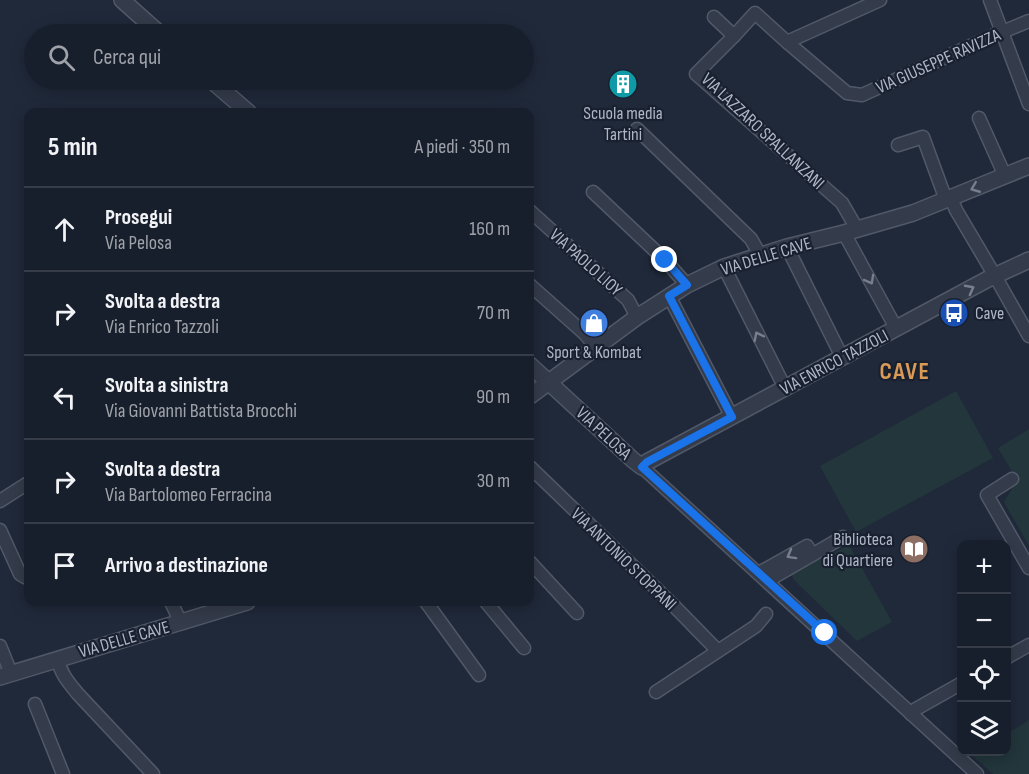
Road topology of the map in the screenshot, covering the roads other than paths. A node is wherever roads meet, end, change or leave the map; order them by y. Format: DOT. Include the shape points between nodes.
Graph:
graph roads {
  1 [pos="122,0"];
  2 [pos="880,0"];
  3 [pos="990,0"];
  4 [pos="864,3"];
  5 [pos="714,17"];
  6 [pos="1029,21"];
  7 [pos="149,24"];
  8 [pos="1002,32"];
  9 [pos="734,36"];
  10 [pos="787,42"];
  11 [pos="223,90"];
  12 [pos="1029,104"];
  13 [pos="243,108"];
  14 [pos="979,118"];
  15 [pos="638,129"];
  16 [pos="898,145"];
  17 [pos="1029,166"];
  18 [pos="1005,176"];
  19 [pos="593,192"];
  20 [pos="948,199"];
  21 [pos="534,215"];
  22 [pos="851,231"];
  23 [pos="787,247"];
  24 [pos="760,255"];
  25 [pos="1029,260"];
  26 [pos="724,267"];
  27 [pos="995,276"];
  28 [pos="687,285"];
  29 [pos="534,289"];
  30 [pos="669,296"];
  31 [pos="637,317"];
  32 [pos="896,328"];
  33 [pos="1029,336"];
  34 [pos="596,347"];
  35 [pos="842,357"];
  36 [pos="534,369"];
  37 [pos="548,382"];
  38 [pos="785,388"];
  39 [pos="534,393"];
  40 [pos="732,417"];
  41 [pos="642,467"];
  42 [pos="534,472"];
  43 [pos="1012,479"];
  44 [pos="24,486"];
  45 [pos="0,501"];
  46 [pos="0,530"];
  47 [pos="843,537"];
  48 [pos="534,566"];
  49 [pos="1029,568"];
  50 [pos="24,576"];
  51 [pos="763,577"];
  52 [pos="173,606"];
  53 [pos="234,606"];
  54 [pos="429,606"];
  55 [pos="489,606"];
  56 [pos="577,613"];
  57 [pos="766,614"];
  58 [pos="181,623"];
  59 [pos="1029,645"];
  60 [pos="0,646"];
  61 [pos="524,648"];
  62 [pos="718,651"];
  63 [pos="1011,655"];
  64 [pos="58,659"];
  65 [pos="6,675"];
  66 [pos="479,675"];
  67 [pos="957,686"];
  68 [pos="656,693"];
  69 [pos="35,704"];
  70 [pos="912,714"];
  71 [pos="63,774"];
  72 [pos="153,774"];
  73 [pos="977,774"];
  1 -- 7 [label="street"];
  2 -- 4 [label="street"];
  3 -- 8 [label="street"];
  4 -- 10 [label="street"];
  5 -- 9 [label="street"];
  6 -- 8 [label="street, VIA GIUSEPPE RAVIZZA"];
  8 -- 10 [label="street, VIA GIUSEPPE RAVIZZA" via="862,95 847,93"];
  8 -- 12 [label="street"];
  9 -- 10 [label="street, VIA GIUSEPPE RAVIZZA" via="755,13"];
  9 -- 22 [label="street, VIA LAZZARO SPALLANZANI" via="696,74 842,202"];
  11 -- 13 [label="street"];
  14 -- 18 [label="street"];
  15 -- 24 [label="street" via="751,239"];
  16 -- 20 [label="street" via="923,137"];
  17 -- 18 [label="street, VIA DELLE CAVE"];
  18 -- 20 [label="street, VIA DELLE CAVE, one-way"];
  19 -- 28 [label="street"];
  20 -- 22 [label="street, VIA DELLE CAVE"];
  20 -- 27 [label="street"];
  21 -- 31 [label="street, VIA PAOLO LIOY" via="627,300"];
  22 -- 23 [label="street, VIA DELLE CAVE"];
  22 -- 32 [label="street, one-way"];
  23 -- 24 [label="street, VIA DELLE CAVE"];
  23 -- 35 [label="street"];
  24 -- 26 [label="street, VIA DELLE CAVE"];
  25 -- 27 [label="street, VIA ENRICO TAZZOLI"];
  26 -- 28 [label="street, VIA DELLE CAVE"];
  38 -- 26 [label="street, one-way"];
  32 -- 27 [label="street, VIA ENRICO TAZZOLI, one-way"];
  27 -- 33 [label="street"];
  28 -- 30 [label="street, VIA DELLE CAVE"];
  29 -- 34 [label="street"];
  30 -- 31 [label="street, VIA DELLE CAVE"];
  30 -- 40 [label="street"];
  31 -- 34 [label="street, VIA DELLE CAVE"];
  32 -- 35 [label="street, VIA ENRICO TAZZOLI"];
  34 -- 37 [label="street, VIA DELLE CAVE"];
  35 -- 38 [label="street, VIA ENRICO TAZZOLI"];
  36 -- 37 [label="street, VIA PELOSA"];
  37 -- 39 [label="street, VIA DELLE CAVE"];
  37 -- 41 [label="street, VIA PELOSA"];
  38 -- 40 [label="street, VIA ENRICO TAZZOLI"];
  40 -- 41 [label="street, VIA ENRICO TAZZOLI"];
  41 -- 51 [label="street, VIA PELOSA"];
  42 -- 62 [label="street, VIA ANTONIO STOPPANI"];
  43 -- 49 [label="street" via="987,495"];
  44 -- 45 [label="street"];
  46 -- 50 [label="street"];
  47 -- 51 [label="street" via="812,555 807,546"];
  48 -- 56 [label="street"];
  51 -- 70 [label="street, VIA PELOSA"];
  52 -- 58 [label="street"];
  53 -- 58 [label="street, VIA DELLE CAVE"];
  54 -- 66 [label="street"];
  55 -- 61 [label="street"];
  57 -- 62 [label="street" via="756,626"];
  58 -- 64 [label="street, VIA DELLE CAVE"];
  59 -- 63 [label="street"];
  60 -- 65 [label="street"];
  62 -- 68 [label="street"];
  64 -- 65 [label="street, VIA DELLE CAVE"];
  64 -- 72 [label="street" via="67,681"];
  67 -- 70 [label="street"];
  69 -- 71 [label="street"];
  70 -- 73 [label="street, VIA PELOSA"];
}
